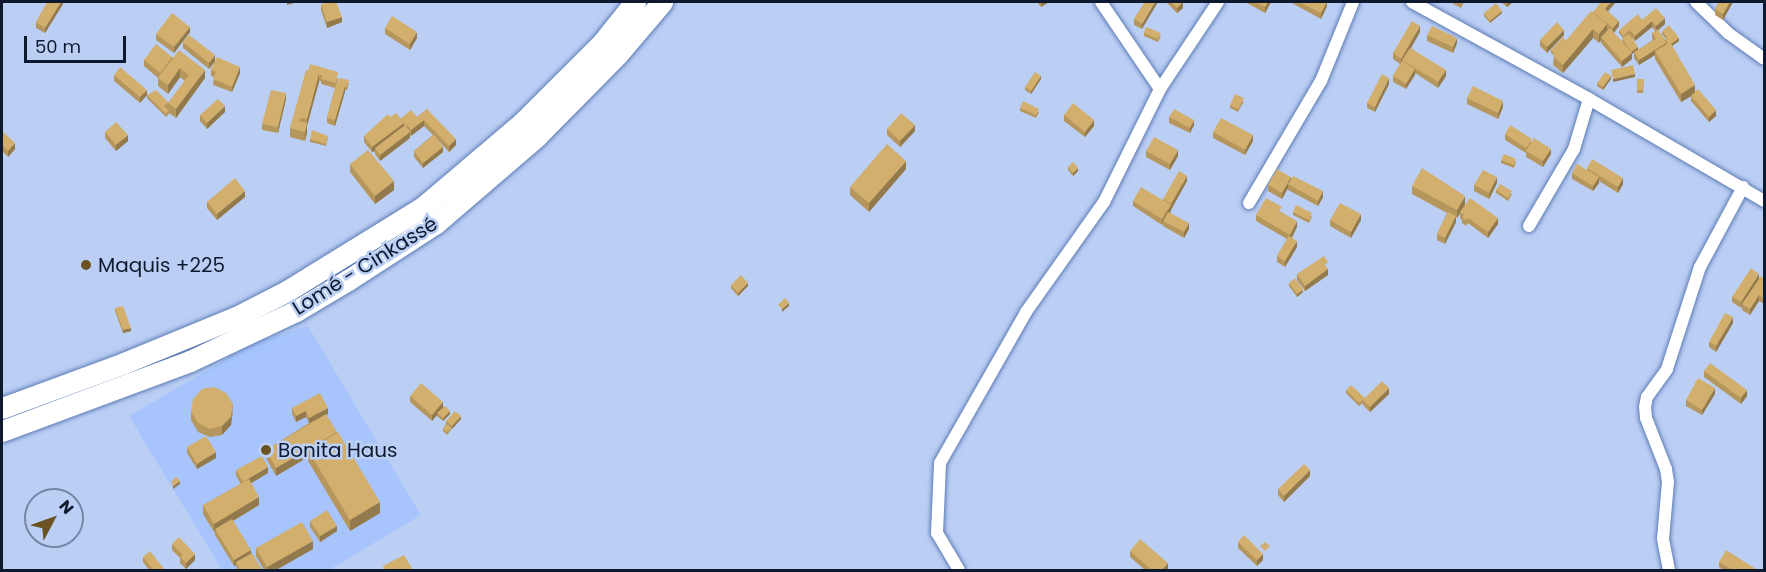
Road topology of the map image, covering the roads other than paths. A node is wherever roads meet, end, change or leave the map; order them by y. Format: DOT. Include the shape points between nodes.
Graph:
graph roads {
  1 [pos="635,2"];
  2 [pos="662,2"];
  3 [pos="1101,2"];
  4 [pos="1218,2"];
  5 [pos="1353,2"];
  6 [pos="1412,2"];
  7 [pos="1696,2"];
  8 [pos="1764,59"];
  9 [pos="1160,89"];
  10 [pos="1589,99"];
  11 [pos="1743,186"];
  12 [pos="1764,201"];
  13 [pos="1249,203"];
  14 [pos="430,215"];
  15 [pos="1529,226"];
  16 [pos="2,408"];
  17 [pos="2,431"];
  18 [pos="959,570"];
  19 [pos="1669,570"];
  1 -- 14 [label="highway, Lomé - Cinkassé" via="602,43"];
  2 -- 14 [label="highway, Lomé - Cinkassé" via="617,55 537,136"];
  3 -- 9 [label="street"];
  4 -- 9 [label="street"];
  5 -- 13 [label="street" via="1321,81"];
  6 -- 10 [label="street"];
  7 -- 8 [label="street" via="1728,33"];
  9 -- 18 [label="street" via="1104,202 1026,312 940,463 937,533"];
  10 -- 11 [label="street"];
  10 -- 15 [label="street" via="1574,149"];
  11 -- 12 [label="street"];
  11 -- 19 [label="street" via="1700,267 1666,369 1647,397 1645,407 1668,482 1663,539"];
  14 -- 16 [label="highway, Lomé - Cinkassé" via="236,317"];
  14 -- 17 [label="highway, Lomé - Cinkassé" via="331,290 236,340"];
}
